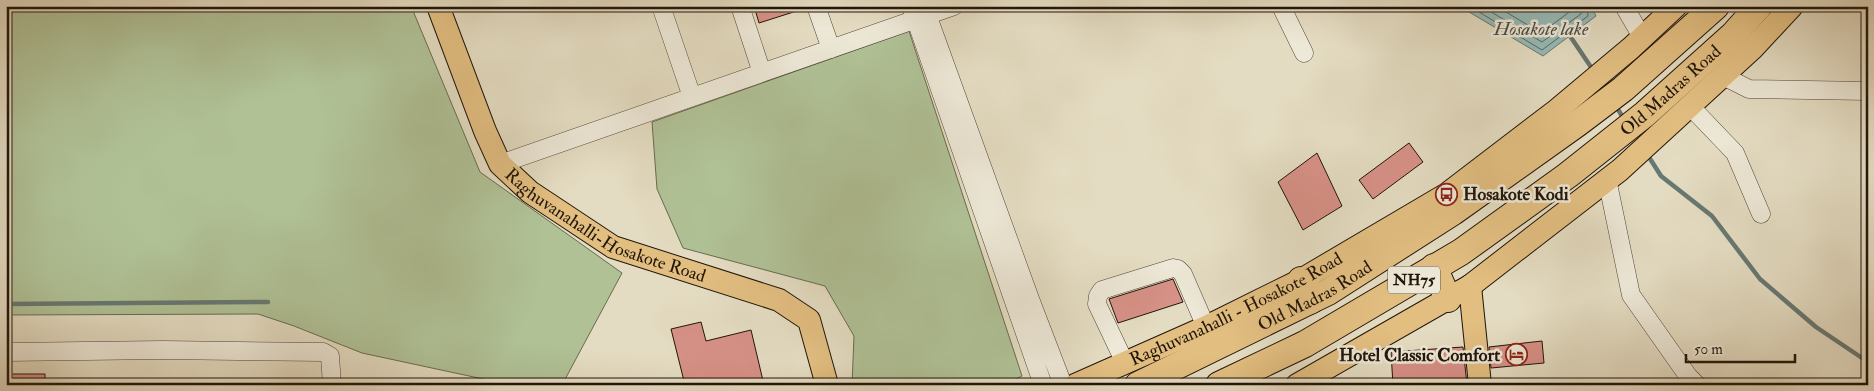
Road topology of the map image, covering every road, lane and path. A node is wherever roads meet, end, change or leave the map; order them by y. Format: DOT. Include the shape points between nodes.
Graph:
graph roads {
  1 [pos="438,6"];
  2 [pos="661,6"];
  3 [pos="740,6"];
  4 [pos="816,6"];
  5 [pos="954,6"];
  6 [pos="1281,6"];
  7 [pos="1624,6"];
  8 [pos="1676,6"];
  9 [pos="1716,6"];
  10 [pos="1759,6"];
  11 [pos="1792,6"];
  12 [pos="920,12"];
  13 [pos="1636,42"];
  14 [pos="830,49"];
  15 [pos="1304,53"];
  16 [pos="762,73"];
  17 [pos="1723,76"];
  18 [pos="1868,91"];
  19 [pos="692,97"];
  20 [pos="1676,108"];
  21 [pos="1568,116"];
  22 [pos="500,164"];
  23 [pos="1614,174"];
  24 [pos="1761,214"];
  25 [pos="1434,267"];
  26 [pos="1306,291"];
  27 [pos="1459,292"];
  28 [pos="1206,326"];
  29 [pos="6,352"];
  30 [pos="1131,374"];
  31 [pos="332,385"];
  32 [pos="827,385"];
  33 [pos="1043,385"];
  34 [pos="1063,385"];
  35 [pos="1076,385"];
  36 [pos="1219,385"];
  37 [pos="1297,385"];
  38 [pos="1480,385"];
  39 [pos="1697,385"];
  1 -- 22 [label="main road, Raghuvanahalli-Hosakote Road"];
  2 -- 19 [label="street"];
  3 -- 16 [label="street"];
  4 -- 14 [label="street"];
  5 -- 12 [label="street"];
  6 -- 15 [label="street"];
  7 -- 13 [label="street"];
  8 -- 13 [label="main road"];
  9 -- 21 [label="highway, Old Madras Road / NH75" via="1642,73"];
  10 -- 20 [label="highway, Old Madras Road / NH75"];
  11 -- 17 [label="main road"];
  12 -- 14 [label="street"];
  12 -- 33 [label="street"];
  12 -- 34 [label="street"];
  13 -- 21 [label="main road"];
  14 -- 16 [label="street"];
  16 -- 19 [label="street"];
  17 -- 18 [label="street" via="1749,89"];
  17 -- 20 [label="main road"];
  19 -- 22 [label="street"];
  20 -- 23 [label="main road"];
  20 -- 24 [label="street" via="1735,153"];
  20 -- 25 [label="highway, Old Madras Road / NH75" via="1595,153 1468,246"];
  21 -- 26 [label="highway, Old Madras Road / NH75" via="1453,212 1328,292"];
  22 -- 32 [label="main road, Raghuvanahalli-Hosakote Road" via="530,192 613,248 779,300 810,320"];
  23 -- 27 [label="main road"];
  23 -- 39 [label="street" via="1631,295"];
  25 -- 27 [label="highway"];
  25 -- 36 [label="highway, Old Madras Road / NH75" via="1305,344"];
  26 -- 28 [label="main road, Raghuvanahalli - Hosakote Road"];
  26 -- 30 [label="highway, Old Madras Road / NH75"];
  27 -- 37 [label="main road"];
  27 -- 38 [label="main road"];
  28 -- 30 [label="main road, Raghuvanahalli - Hosakote Road"];
  28 -- 30 [label="street" via="1178,269 1172,268 1102,290 1097,304"];
  29 -- 31 [label="street" via="323,352 330,356"];
  30 -- 35 [label="main road, Raghuvanahalli - Hosakote Road"];
}
